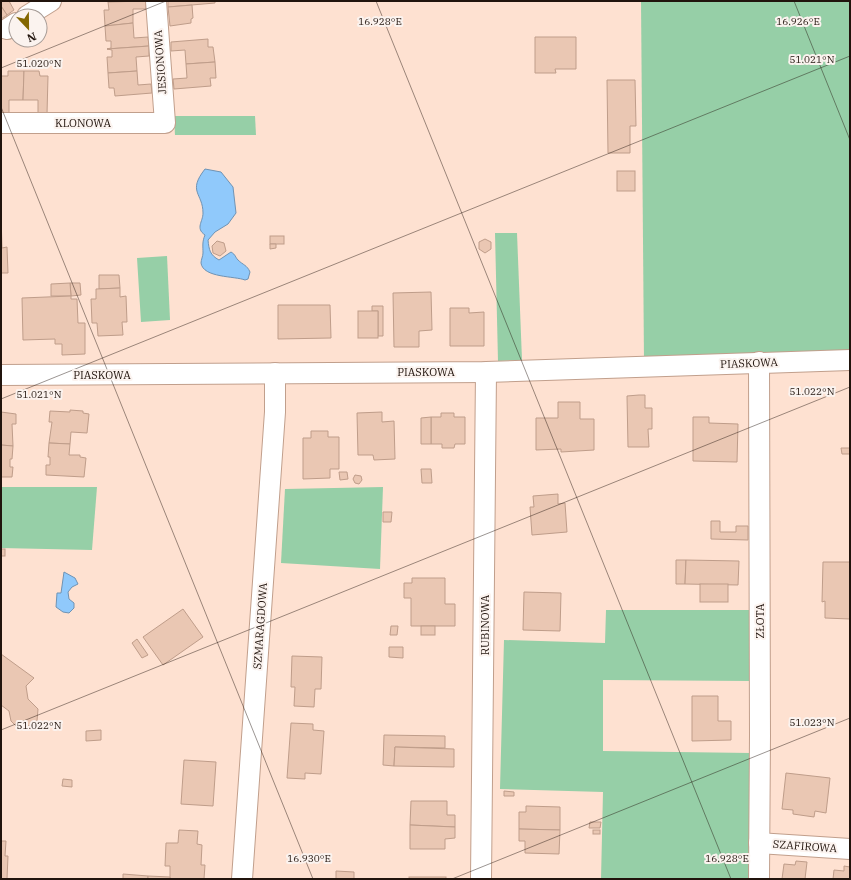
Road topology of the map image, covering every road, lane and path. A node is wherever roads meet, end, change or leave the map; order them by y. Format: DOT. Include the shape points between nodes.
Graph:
graph roads {
  1 [pos="51,1"];
  2 [pos="156,1"];
  3 [pos="40,8"];
  4 [pos="1,123"];
  5 [pos="165,123"];
  6 [pos="850,360"];
  7 [pos="759,362"];
  8 [pos="486,372"];
  9 [pos="275,373"];
  10 [pos="1,375"];
  11 [pos="759,843"];
  12 [pos="850,849"];
  13 [pos="242,879"];
  14 [pos="481,879"];
  15 [pos="759,879"];
  1 -- 3 [label="street"];
  2 -- 5 [label="street, JESIONOWA"];
  4 -- 5 [label="street, KLONOWA"];
  6 -- 7 [label="street, PIASKOWA"];
  7 -- 8 [label="street, PIASKOWA"];
  7 -- 11 [label="street, ZŁOTA"];
  8 -- 9 [label="street, PIASKOWA"];
  8 -- 14 [label="street, RUBINOWA"];
  9 -- 10 [label="street, PIASKOWA"];
  9 -- 13 [label="street, SZMARAGDOWA" via="275,412"];
  11 -- 12 [label="street, SZAFIROWA"];
  11 -- 15 [label="street, ZŁOTA"];
}
